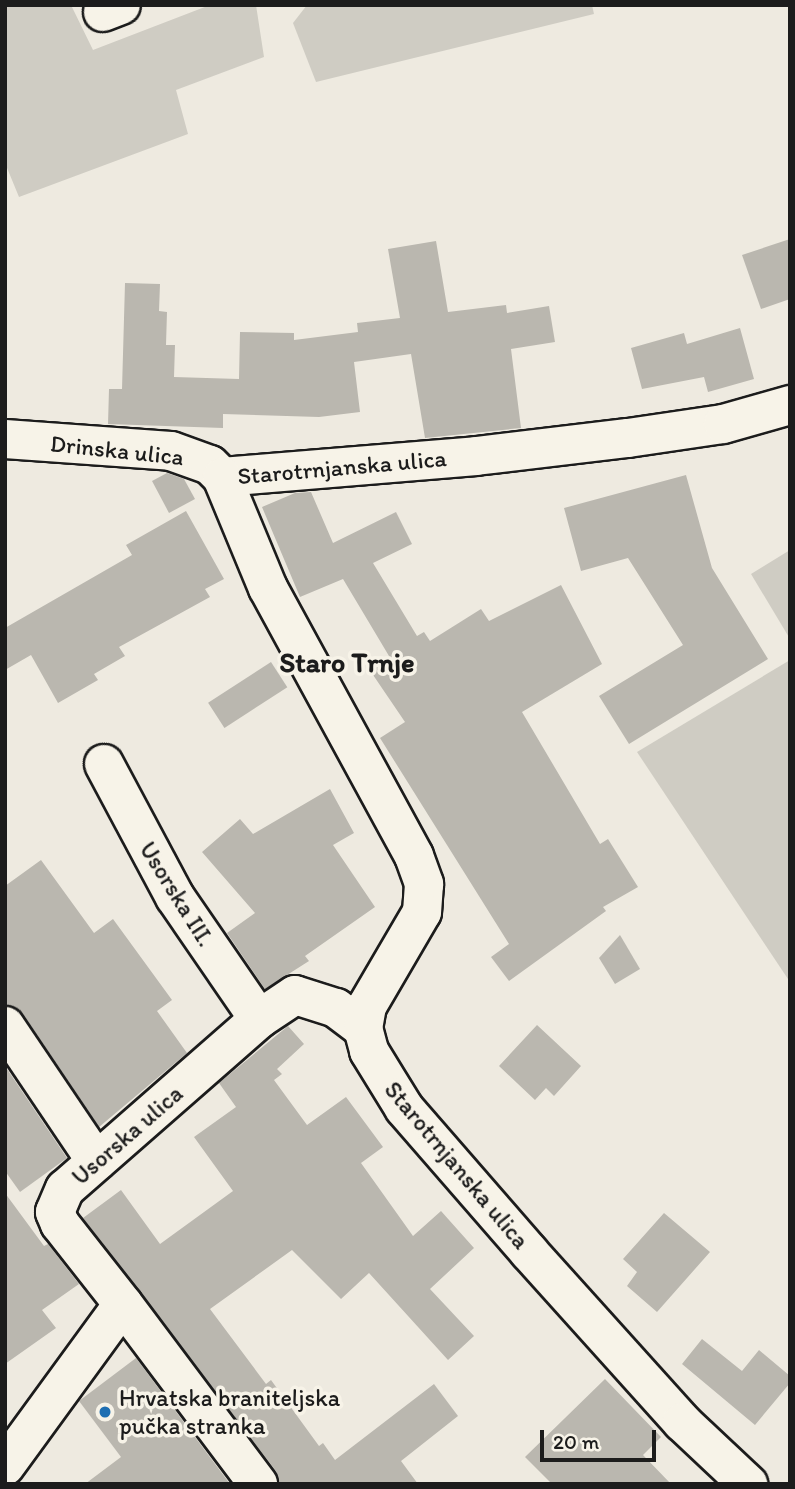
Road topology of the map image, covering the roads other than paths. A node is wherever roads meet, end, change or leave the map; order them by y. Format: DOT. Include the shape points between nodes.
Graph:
graph roads {
  1 [pos="790,405"];
  2 [pos="5,439"];
  3 [pos="222,477"];
  4 [pos="104,764"];
  5 [pos="259,1020"];
  6 [pos="5,1026"];
  7 [pos="363,1028"];
  8 [pos="96,1161"];
  9 [pos="123,1304"];
  10 [pos="5,1466"];
  11 [pos="258,1484"];
  12 [pos="748,1484"];
  1 -- 3 [label="street, Starotrnjanska ulica" via="723,424 628,438"];
  2 -- 3 [label="street, Drinska ulica" via="171,451 210,465"];
  3 -- 7 [label="street, Starotrnjanska ulica" via="268,588 414,856 424,884 422,912 375,988"];
  4 -- 5 [label="street, Usorska III." via="175,897"];
  5 -- 7 [label="street, Usorska ulica" via="295,995 336,1007"];
  5 -- 8 [label="street, Usorska ulica"];
  6 -- 8 [label="street"];
  7 -- 12 [label="street, Starotrnjanska ulica" via="369,1051 404,1108 682,1422"];
  8 -- 9 [label="street, Usorska ulica" via="65,1189 55,1212"];
  9 -- 10 [label="street"];
  9 -- 11 [label="street"];
}
